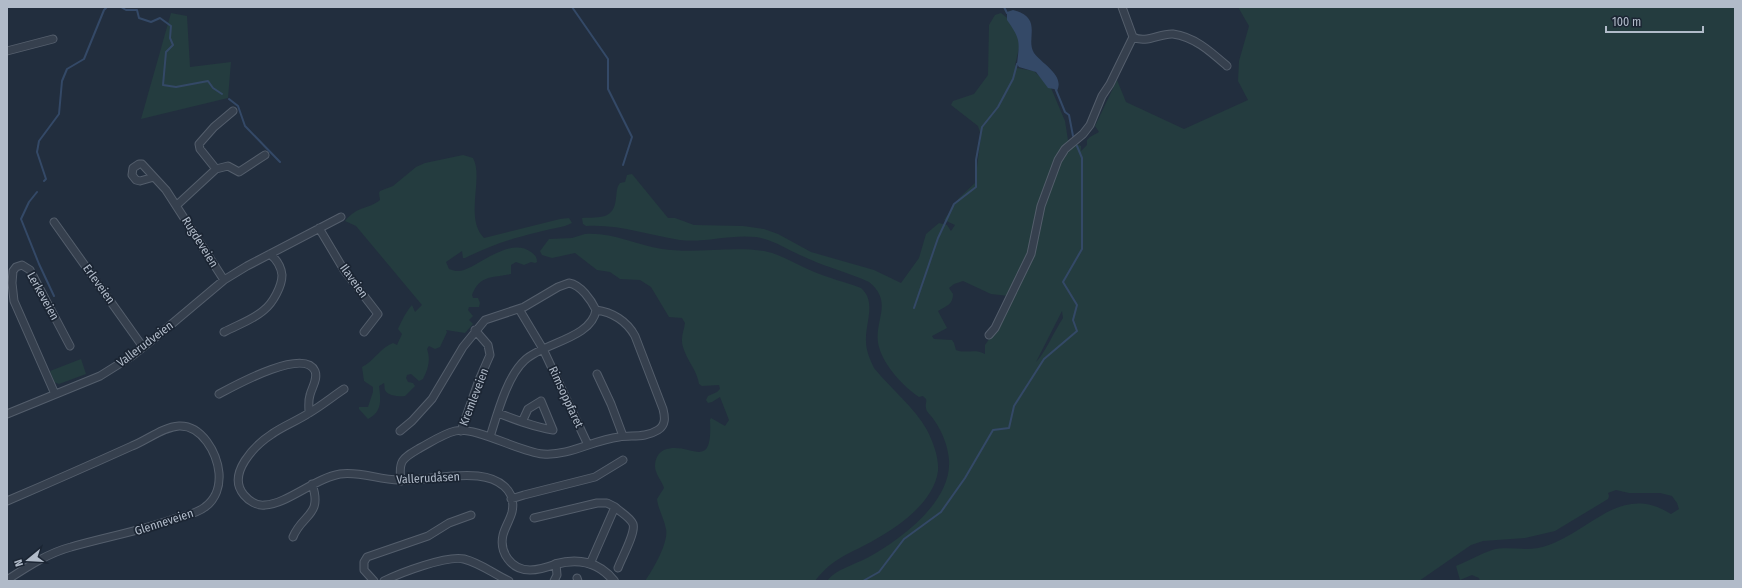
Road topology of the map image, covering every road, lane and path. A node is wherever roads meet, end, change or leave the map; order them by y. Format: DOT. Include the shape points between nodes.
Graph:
graph roads {
  1 [pos="1122,7"];
  2 [pos="1133,37"];
  3 [pos="53,39"];
  4 [pos="7,51"];
  5 [pos="1227,66"];
  6 [pos="233,111"];
  7 [pos="265,155"];
  8 [pos="216,169"];
  9 [pos="154,177"];
  10 [pos="177,205"];
  11 [pos="341,217"];
  12 [pos="54,222"];
  13 [pos="319,228"];
  14 [pos="270,254"];
  15 [pos="224,280"];
  16 [pos="10,303"];
  17 [pos="519,309"];
  18 [pos="596,310"];
  19 [pos="475,330"];
  20 [pos="224,332"];
  21 [pos="364,332"];
  22 [pos="989,335"];
  23 [pos="70,346"];
  24 [pos="143,347"];
  25 [pos="543,349"];
  26 [pos="597,374"];
  27 [pos="344,390"];
  28 [pos="55,394"];
  29 [pos="218,394"];
  30 [pos="309,413"];
  31 [pos="498,413"];
  32 [pos="7,414"];
  33 [pos="522,422"];
  34 [pos="400,431"];
  35 [pos="461,431"];
  36 [pos="623,436"];
  37 [pos="490,438"];
  38 [pos="588,445"];
  39 [pos="623,460"];
  40 [pos="401,480"];
  41 [pos="312,484"];
  42 [pos="512,499"];
  43 [pos="7,501"];
  44 [pos="615,507"];
  45 [pos="471,515"];
  46 [pos="534,518"];
  47 [pos="293,537"];
  48 [pos="556,564"];
  49 [pos="590,564"];
  50 [pos="618,568"];
  51 [pos="7,580"];
  52 [pos="374,581"];
  53 [pos="384,581"];
  54 [pos="509,581"];
  55 [pos="554,581"];
  56 [pos="614,581"];
  1 -- 2 [label="street"];
  2 -- 5 [label="street" via="1138,40 1172,34 1186,37 1208,49"];
  2 -- 22 [label="street" via="1090,125 1065,149 1058,160 1041,206 1031,254 995,328"];
  3 -- 4 [label="street"];
  6 -- 8 [label="street" via="199,144"];
  7 -- 8 [label="street" via="239,172 228,166"];
  8 -- 10 [label="street, Rugdeveien"];
  9 -- 10 [label="street, Rugdeveien"];
  10 -- 15 [label="street, Rugdeveien"];
  11 -- 13 [label="street, Vallerudveien"];
  12 -- 24 [label="street, Erleveien"];
  13 -- 14 [label="street, Vallerudveien"];
  13 -- 21 [label="street, Ilaveien" via="344,270 378,314"];
  14 -- 15 [label="street, Vallerudveien"];
  14 -- 20 [label="street" via="280,267 282,275 278,291 271,303 259,314"];
  15 -- 24 [label="street, Vallerudveien"];
  16 -- 23 [label="street, Lerkeveien" via="13,271 19,266 26,266"];
  16 -- 28 [label="street, Lerkeveien"];
  17 -- 18 [label="street" via="569,283 579,287"];
  17 -- 19 [label="street" via="489,318"];
  17 -- 25 [label="street, Rimsoppfaret"];
  18 -- 25 [label="street" via="591,322 582,330"];
  18 -- 36 [label="street" via="616,317 632,331 663,409 665,419 658,430 641,436"];
  19 -- 34 [label="street" via="432,399"];
  19 -- 35 [label="street, Kremleveien" via="488,345 490,355"];
  24 -- 28 [label="street, Vallerudveien" via="100,376"];
  25 -- 31 [label="street" via="520,365"];
  25 -- 38 [label="street, Rimsoppfaret"];
  26 -- 36 [label="street"];
  27 -- 30 [label="street, Vallerudåsen"];
  28 -- 32 [label="street, Vallerudveien"];
  29 -- 30 [label="street" via="263,372 302,363 311,366 316,376 308,403"];
  30 -- 41 [label="street, Vallerudåsen" via="258,444 245,461 238,479 243,494 253,502 264,505"];
  31 -- 33 [label="street, Rimsoppfaret"];
  31 -- 37 [label="street"];
  33 -- 33 [label="street, Rimsoppfaret" via="534,426 553,430 541,401 528,409"];
  35 -- 37 [label="street"];
  35 -- 40 [label="street, Kremleveien" via="436,439 404,458 400,465"];
  36 -- 38 [label="street"];
  37 -- 38 [label="street" via="544,454 565,452"];
  39 -- 42 [label="street" via="595,477"];
  40 -- 41 [label="street, Vallerudåsen" via="348,473"];
  40 -- 42 [label="street, Vallerudåsen" via="447,476 485,477 502,484"];
  41 -- 47 [label="street" via="314,507"];
  42 -- 48 [label="street" via="512,511 502,539 507,558 525,570"];
  43 -- 51 [label="street, Glenneveien" via="168,429 180,426 195,431 205,439 217,461 219,487 204,508 154,526 57,551"];
  44 -- 46 [label="street" via="607,503 598,503"];
  44 -- 49 [label="street"];
  44 -- 50 [label="street" via="634,526"];
  45 -- 52 [label="street" via="449,523 428,536 367,557 363,565 364,570"];
  48 -- 49 [label="street" via="573,561"];
  48 -- 55 [label="street" via="557,575"];
  49 -- 56 [label="street" via="605,572"];
  53 -- 54 [label="street" via="444,560 458,558 472,561"];
}
